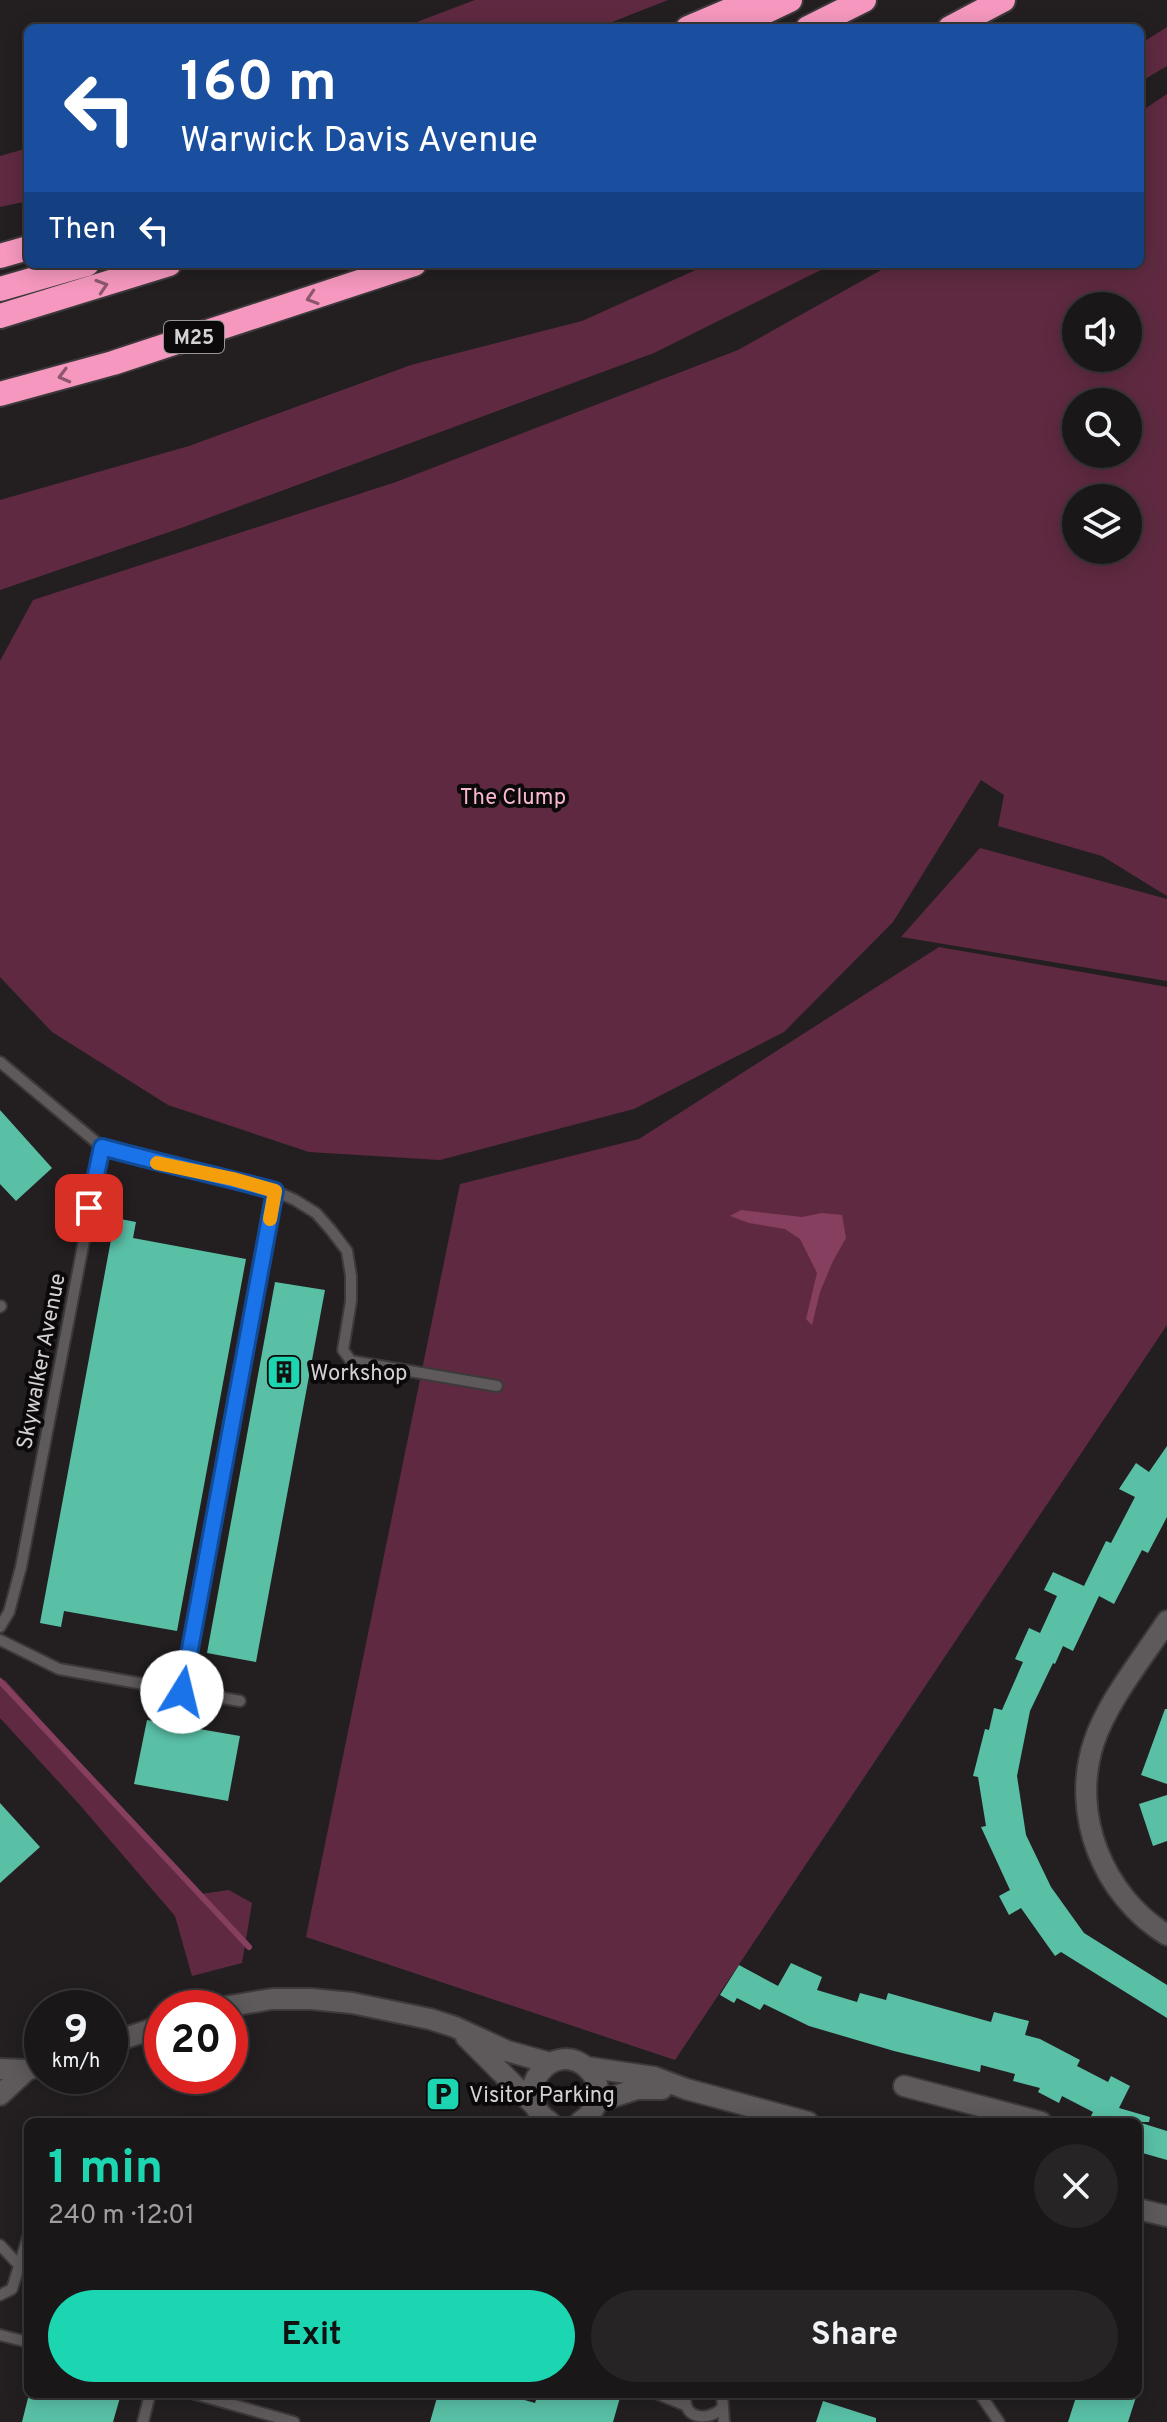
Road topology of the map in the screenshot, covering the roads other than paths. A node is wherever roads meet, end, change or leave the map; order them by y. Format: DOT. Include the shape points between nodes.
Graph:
graph roads {
  1 [pos="754,0"];
  2 [pos="790,0"];
  3 [pos="864,0"];
  4 [pos="1003,0"];
  5 [pos="697,24"];
  6 [pos="739,24"];
  7 [pos="816,24"];
  8 [pos="958,24"];
  9 [pos="24,249"];
  10 [pos="0,256"];
  11 [pos="73,268"];
  12 [pos="156,268"];
  13 [pos="402,268"];
  14 [pos="0,289"];
  15 [pos="0,316"];
  16 [pos="0,394"];
  17 [pos="0,1062"];
  18 [pos="102,1147"];
  19 [pos="275,1191"];
  20 [pos="497,1386"];
  21 [pos="4,1610"];
  22 [pos="1167,1621"];
  23 [pos="0,1627"];
  24 [pos="0,1640"];
  25 [pos="182,1692"];
  26 [pos="240,1701"];
  27 [pos="1167,1935"];
  28 [pos="248,2003"];
  29 [pos="455,2027"];
  30 [pos="550,2063"];
  31 [pos="586,2067"];
  32 [pos="24,2068"];
  33 [pos="0,2069"];
  34 [pos="24,2076"];
  35 [pos="904,2086"];
  36 [pos="686,2089"];
  37 [pos="0,2095"];
  38 [pos="597,2102"];
  39 [pos="990,2116"];
  40 [pos="547,2118"];
  41 [pos="585,2118"];
  42 [pos="793,2118"];
  43 [pos="1142,2210"];
  44 [pos="1167,2216"];
  45 [pos="0,2245"];
  46 [pos="24,2249"];
  47 [pos="19,2265"];
  48 [pos="0,2295"];
  49 [pos="0,2335"];
  50 [pos="24,2341"];
  51 [pos="149,2398"];
  52 [pos="209,2398"];
  53 [pos="722,2398"];
  54 [pos="983,2398"];
  55 [pos="686,2400"];
  56 [pos="723,2407"];
  57 [pos="692,2419"];
  58 [pos="143,2422"];
  59 [pos="294,2422"];
  60 [pos="724,2422"];
  61 [pos="999,2422"];
  1 -- 5 [label="highway"];
  2 -- 6 [label="highway"];
  3 -- 7 [label="highway"];
  4 -- 8 [label="highway"];
  9 -- 10 [label="highway"];
  11 -- 14 [label="highway"];
  15 -- 12 [label="highway, one-way"];
  13 -- 16 [label="highway, M25, one-way" via="113,363"];
  17 -- 18 [label="lane"];
  18 -- 19 [label="lane"];
  18 -- 21 [label="lane, Skywalker Avenue" via="21,1567"];
  19 -- 20 [label="lane" via="316,1213 347,1251 351,1301 343,1350 351,1361"];
  19 -- 25 [label="lane"];
  21 -- 23 [label="lane, Skywalker Avenue"];
  22 -- 27 [label="street" via="1093,1744 1088,1824 1108,1875 1142,1917"];
  24 -- 25 [label="lane" via="59,1669"];
  25 -- 26 [label="lane"];
  28 -- 29 [label="street" via="352,2003"];
  29 -- 30 [label="street" via="507,2051"];
  29 -- 40 [label="street"];
  30 -- 31 [label="street" via="569,2060"];
  30 -- 40 [label="street" via="534,2083 533,2096"];
  31 -- 36 [label="street" via="654,2077"];
  31 -- 38 [label="street" via="597,2083"];
  32 -- 33 [label="street"];
  34 -- 37 [label="street"];
  35 -- 39 [label="street"];
  36 -- 38 [label="street" via="637,2089"];
  36 -- 42 [label="street"];
  38 -- 41 [label="street"];
  43 -- 44 [label="street"];
  45 -- 47 [label="lane"];
  46 -- 47 [label="lane"];
  47 -- 48 [label="lane" via="12,2289"];
  49 -- 50 [label="lane"];
  51 -- 58 [label="lane"];
  52 -- 59 [label="lane"];
  53 -- 56 [label="lane"];
  54 -- 61 [label="lane"];
  55 -- 57 [label="lane"];
  56 -- 57 [label="lane" via="710,2420"];
  56 -- 60 [label="lane"];
}
